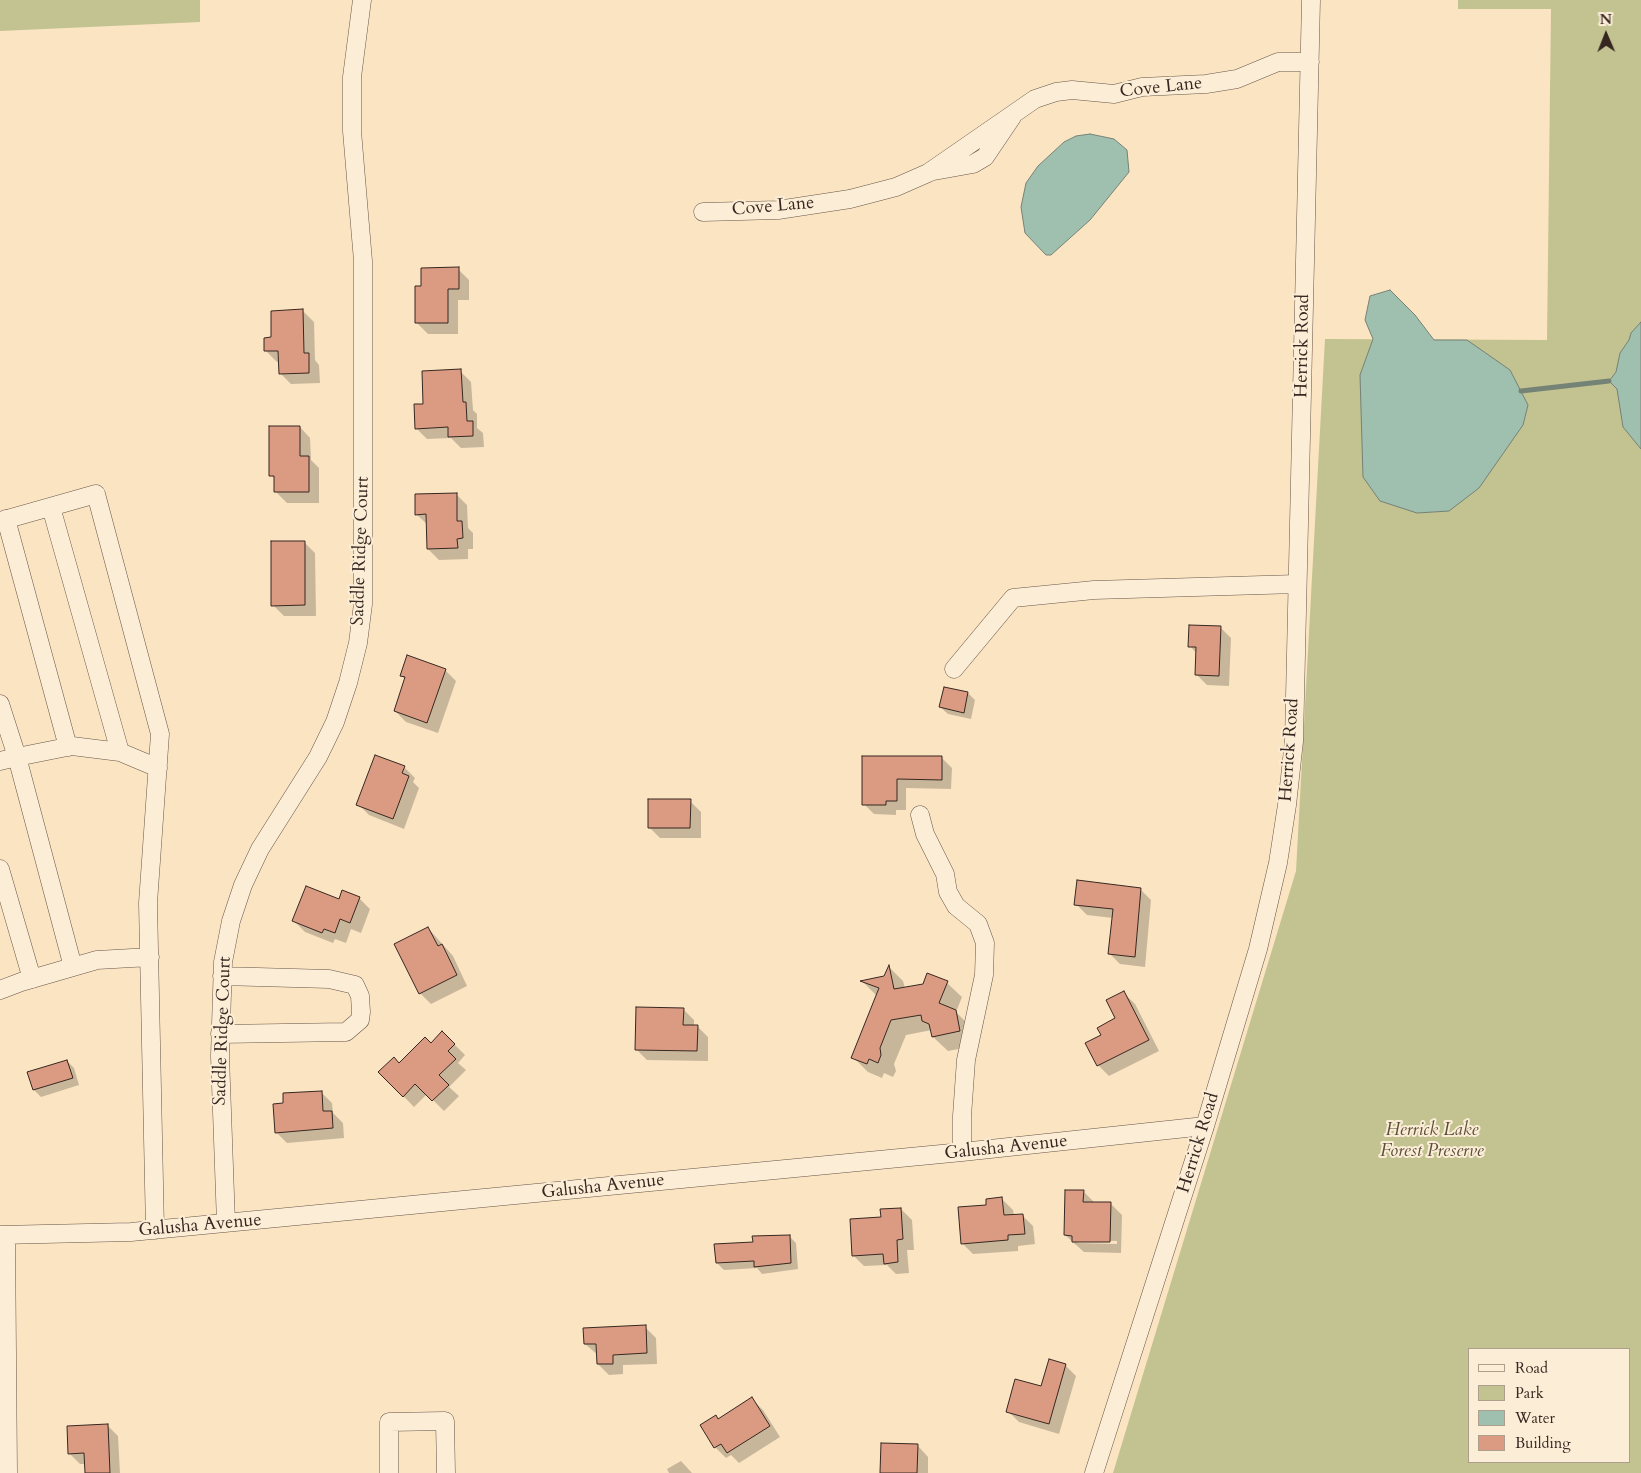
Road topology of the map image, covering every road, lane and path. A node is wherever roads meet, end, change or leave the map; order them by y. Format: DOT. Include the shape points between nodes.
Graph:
graph roads {
  1 [pos="362,0"];
  2 [pos="1311,0"];
  3 [pos="1310,62"];
  4 [pos="702,212"];
  5 [pos="51,507"];
  6 [pos="3,520"];
  7 [pos="1297,584"];
  8 [pos="954,669"];
  9 [pos="0,704"];
  10 [pos="68,747"];
  11 [pos="120,752"];
  12 [pos="8,759"];
  13 [pos="158,768"];
  14 [pos="920,814"];
  15 [pos="0,869"];
  16 [pos="150,957"];
  17 [pos="73,966"];
  18 [pos="222,976"];
  19 [pos="32,979"];
  20 [pos="0,990"];
  21 [pos="220,1034"];
  22 [pos="1205,1126"];
  23 [pos="962,1152"];
  24 [pos="226,1223"];
  25 [pos="155,1230"];
  26 [pos="3,1235"];
  27 [pos="8,1473"];
  28 [pos="389,1473"];
  29 [pos="446,1473"];
  30 [pos="1094,1473"];
  1 -- 18 [label="street, Saddle Ridge Court" via="352,77 354,174 363,262 363,604 358,643 346,689 318,757 260,849 243,885 231,922"];
  2 -- 3 [label="street, Herrick Road"];
  3 -- 4 [label="street, Cove Lane" via="1278,62 1237,78 1206,84 1142,87 1114,94 1072,90 1056,92 1035,98 928,173 896,187 850,199 778,210"];
  3 -- 7 [label="street, Herrick Road"];
  5 -- 6 [label="street"];
  5 -- 11 [label="street"];
  5 -- 13 [label="street" via="96,494 160,734"];
  6 -- 10 [label="street"];
  7 -- 8 [label="street" via="1094,590 1013,598"];
  7 -- 22 [label="street, Herrick Road" via="1294,741 1278,863 1258,949"];
  9 -- 12 [label="street"];
  10 -- 11 [label="street"];
  10 -- 12 [label="street"];
  11 -- 13 [label="street"];
  12 -- 17 [label="street"];
  13 -- 16 [label="street" via="148,904"];
  14 -- 23 [label="street" via="925,834 945,874 948,892 956,906 978,924 985,943 984,975 966,1060"];
  15 -- 19 [label="street"];
  16 -- 17 [label="street" via="97,960"];
  16 -- 25 [label="street"];
  17 -- 19 [label="street"];
  18 -- 21 [label="street, Saddle Ridge Court"];
  18 -- 21 [label="street" via="329,979 355,985 361,1012 360,1020 346,1032"];
  19 -- 20 [label="street"];
  21 -- 24 [label="street, Saddle Ridge Court"];
  22 -- 23 [label="street, Galusha Avenue"];
  22 -- 30 [label="street, Herrick Road"];
  23 -- 24 [label="street, Galusha Avenue"];
  24 -- 25 [label="street, Galusha Avenue"];
  25 -- 26 [label="street, Galusha Avenue"];
  26 -- 27 [label="street"];
  28 -- 29 [label="street" via="389,1422 446,1421"];
}
